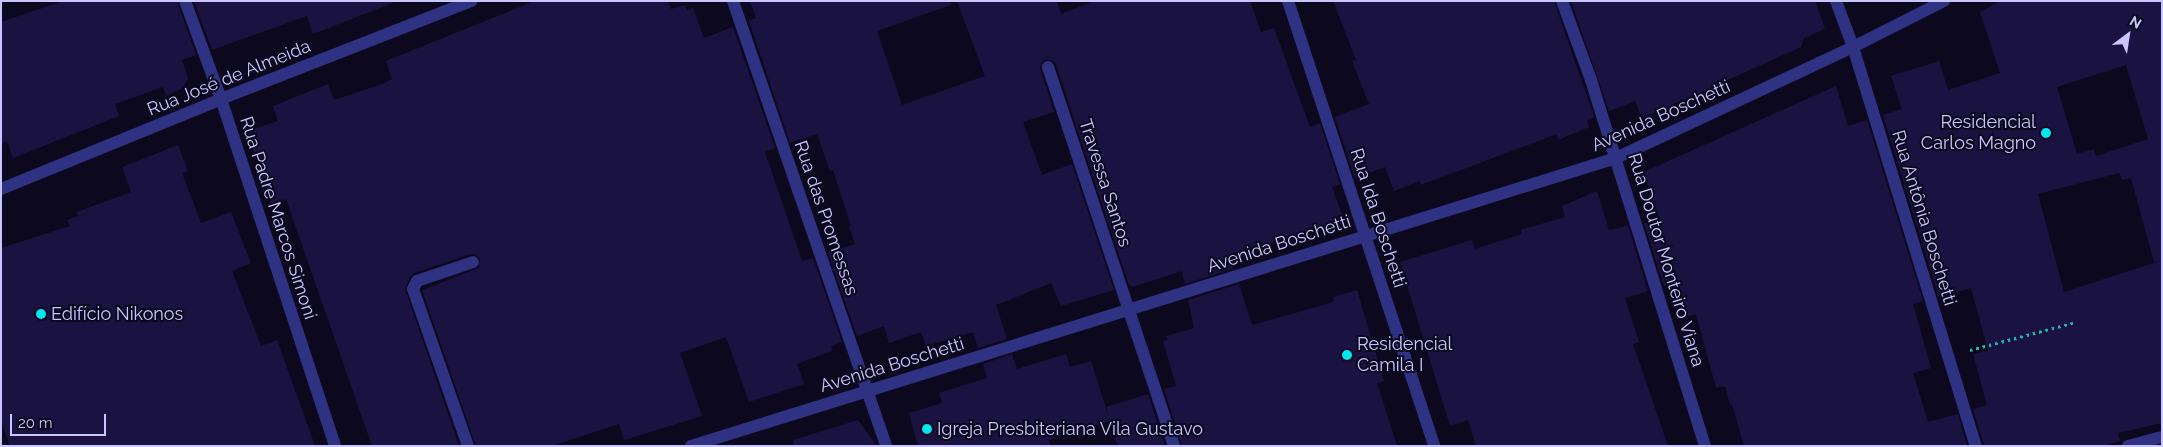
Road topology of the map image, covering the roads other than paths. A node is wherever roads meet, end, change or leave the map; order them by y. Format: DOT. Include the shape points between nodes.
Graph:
graph roads {
  1 [pos="186,1"];
  2 [pos="471,1"];
  3 [pos="733,1"];
  4 [pos="1288,1"];
  5 [pos="1562,1"];
  6 [pos="1836,1"];
  7 [pos="1944,1"];
  8 [pos="1853,47"];
  9 [pos="1048,66"];
  10 [pos="221,99"];
  11 [pos="1616,158"];
  12 [pos="1,188"];
  13 [pos="1366,235"];
  14 [pos="473,262"];
  15 [pos="1129,311"];
  16 [pos="868,391"];
  17 [pos="2162,437"];
  18 [pos="335,446"];
  19 [pos="468,446"];
  20 [pos="691,446"];
  21 [pos="886,446"];
  22 [pos="1174,446"];
  23 [pos="1434,446"];
  24 [pos="1705,446"];
  25 [pos="1976,446"];
  26 [pos="2128,446"];
  1 -- 10 [label="street, Rua Padre Marcos Simoni"];
  2 -- 10 [label="street, Rua José de Almeida"];
  3 -- 16 [label="street, Rua das Promessas"];
  4 -- 13 [label="street, Rua Ida Boschetti"];
  5 -- 11 [label="street, Rua Doutor Monteiro Viana"];
  6 -- 8 [label="street, Rua Antônia Boschetti"];
  7 -- 8 [label="street, Avenida Boschetti"];
  8 -- 11 [label="street, Avenida Boschetti"];
  8 -- 25 [label="street, Rua Antônia Boschetti"];
  9 -- 15 [label="street, Travessa Santos"];
  10 -- 12 [label="street, Rua José de Almeida"];
  10 -- 18 [label="street, Rua Padre Marcos Simoni"];
  11 -- 13 [label="street, Avenida Boschetti"];
  11 -- 24 [label="street, Rua Doutor Monteiro Viana"];
  13 -- 15 [label="street, Avenida Boschetti"];
  13 -- 23 [label="street, Rua Ida Boschetti"];
  14 -- 19 [label="street" via="417,281 413,289"];
  15 -- 16 [label="street, Avenida Boschetti"];
  15 -- 22 [label="street, Travessa Santos"];
  16 -- 20 [label="street, Avenida Boschetti"];
  16 -- 21 [label="street, Rua das Promessas"];
  17 -- 26 [label="street"];
}
